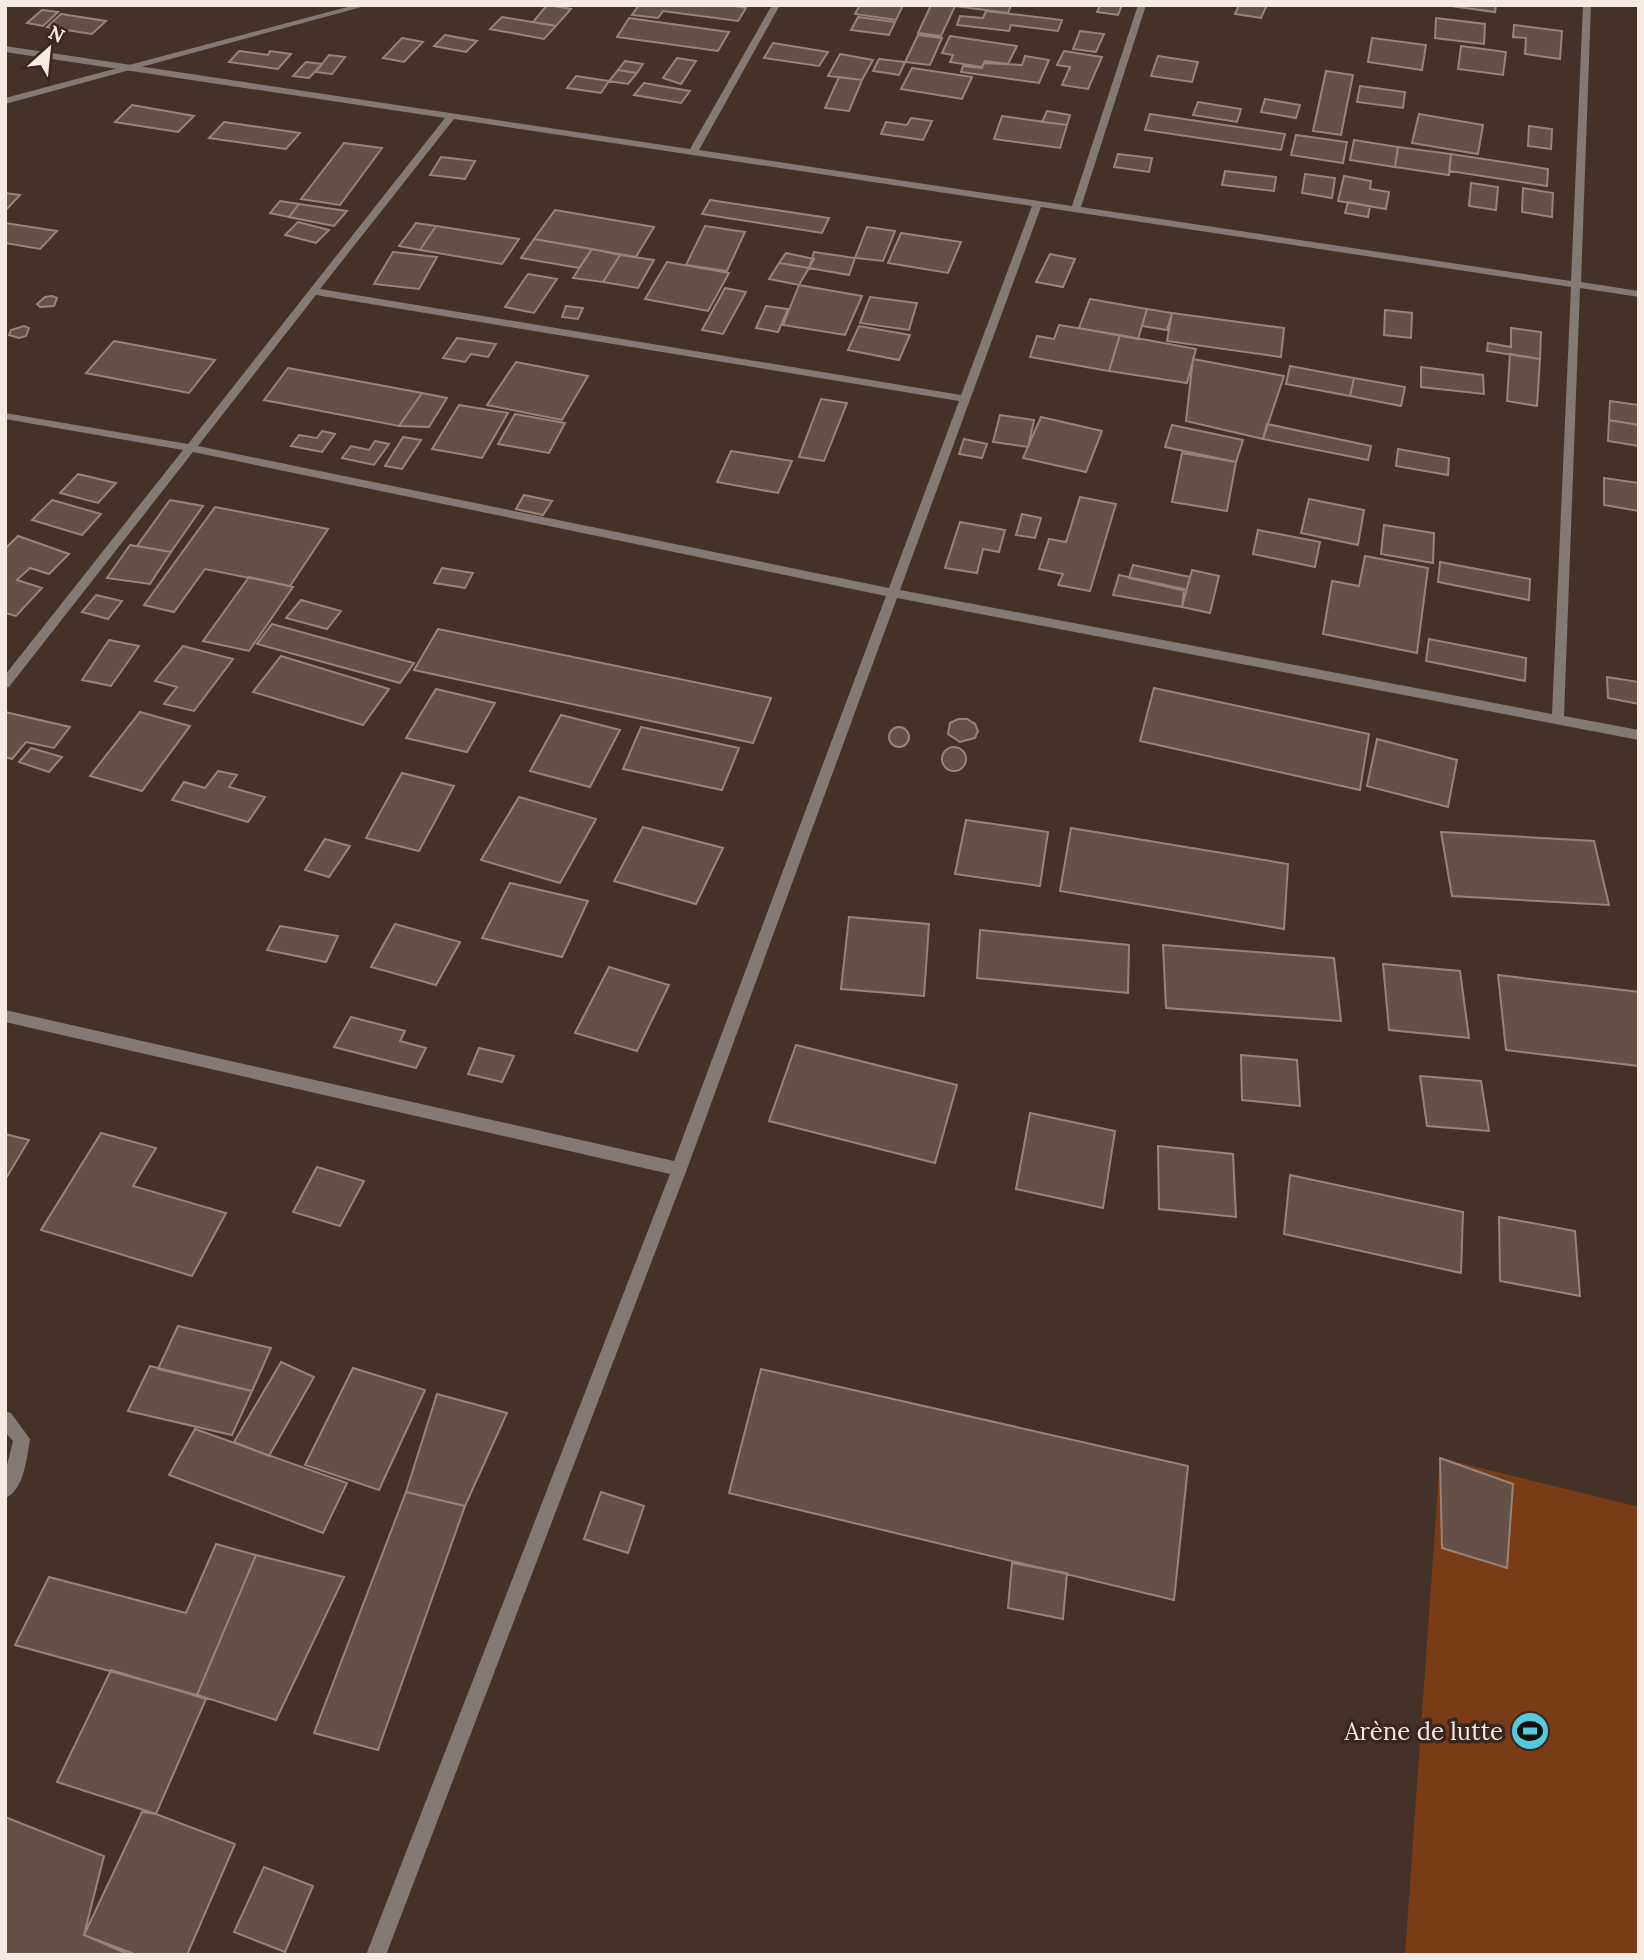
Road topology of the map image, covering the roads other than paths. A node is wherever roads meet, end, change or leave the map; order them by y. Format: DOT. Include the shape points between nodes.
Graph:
graph roads {
  1 [pos="776,5"];
  2 [pos="1142,5"];
  3 [pos="1587,5"];
  4 [pos="360,6"];
  5 [pos="5,49"];
  6 [pos="127,68"];
  7 [pos="5,102"];
  8 [pos="452,115"];
  9 [pos="692,152"];
  10 [pos="1037,204"];
  11 [pos="1075,210"];
  12 [pos="1575,285"];
  13 [pos="313,291"];
  14 [pos="1639,294"];
  15 [pos="965,399"];
  16 [pos="5,416"];
  17 [pos="191,448"];
  18 [pos="893,593"];
  19 [pos="5,684"];
  20 [pos="1558,720"];
  21 [pos="1639,735"];
  22 [pos="5,1016"];
  23 [pos="679,1170"];
  24 [pos="5,1419"];
  25 [pos="5,1490"];
  26 [pos="376,1955"];
  1 -- 9 [label="street"];
  2 -- 11 [label="street"];
  3 -- 12 [label="street"];
  4 -- 6 [label="street"];
  5 -- 6 [label="street"];
  6 -- 7 [label="street"];
  6 -- 8 [label="street"];
  8 -- 9 [label="street"];
  8 -- 13 [label="street"];
  9 -- 10 [label="street"];
  10 -- 11 [label="street"];
  10 -- 15 [label="street"];
  11 -- 12 [label="street"];
  12 -- 14 [label="street"];
  12 -- 20 [label="street"];
  13 -- 15 [label="street"];
  13 -- 17 [label="street"];
  15 -- 18 [label="street"];
  16 -- 17 [label="street"];
  17 -- 18 [label="street"];
  17 -- 19 [label="street"];
  18 -- 20 [label="street"];
  18 -- 23 [label="street"];
  20 -- 21 [label="street"];
  22 -- 23 [label="street"];
  23 -- 26 [label="street"];
  24 -- 25 [label="street" via="22,1439 15,1472"];
}
